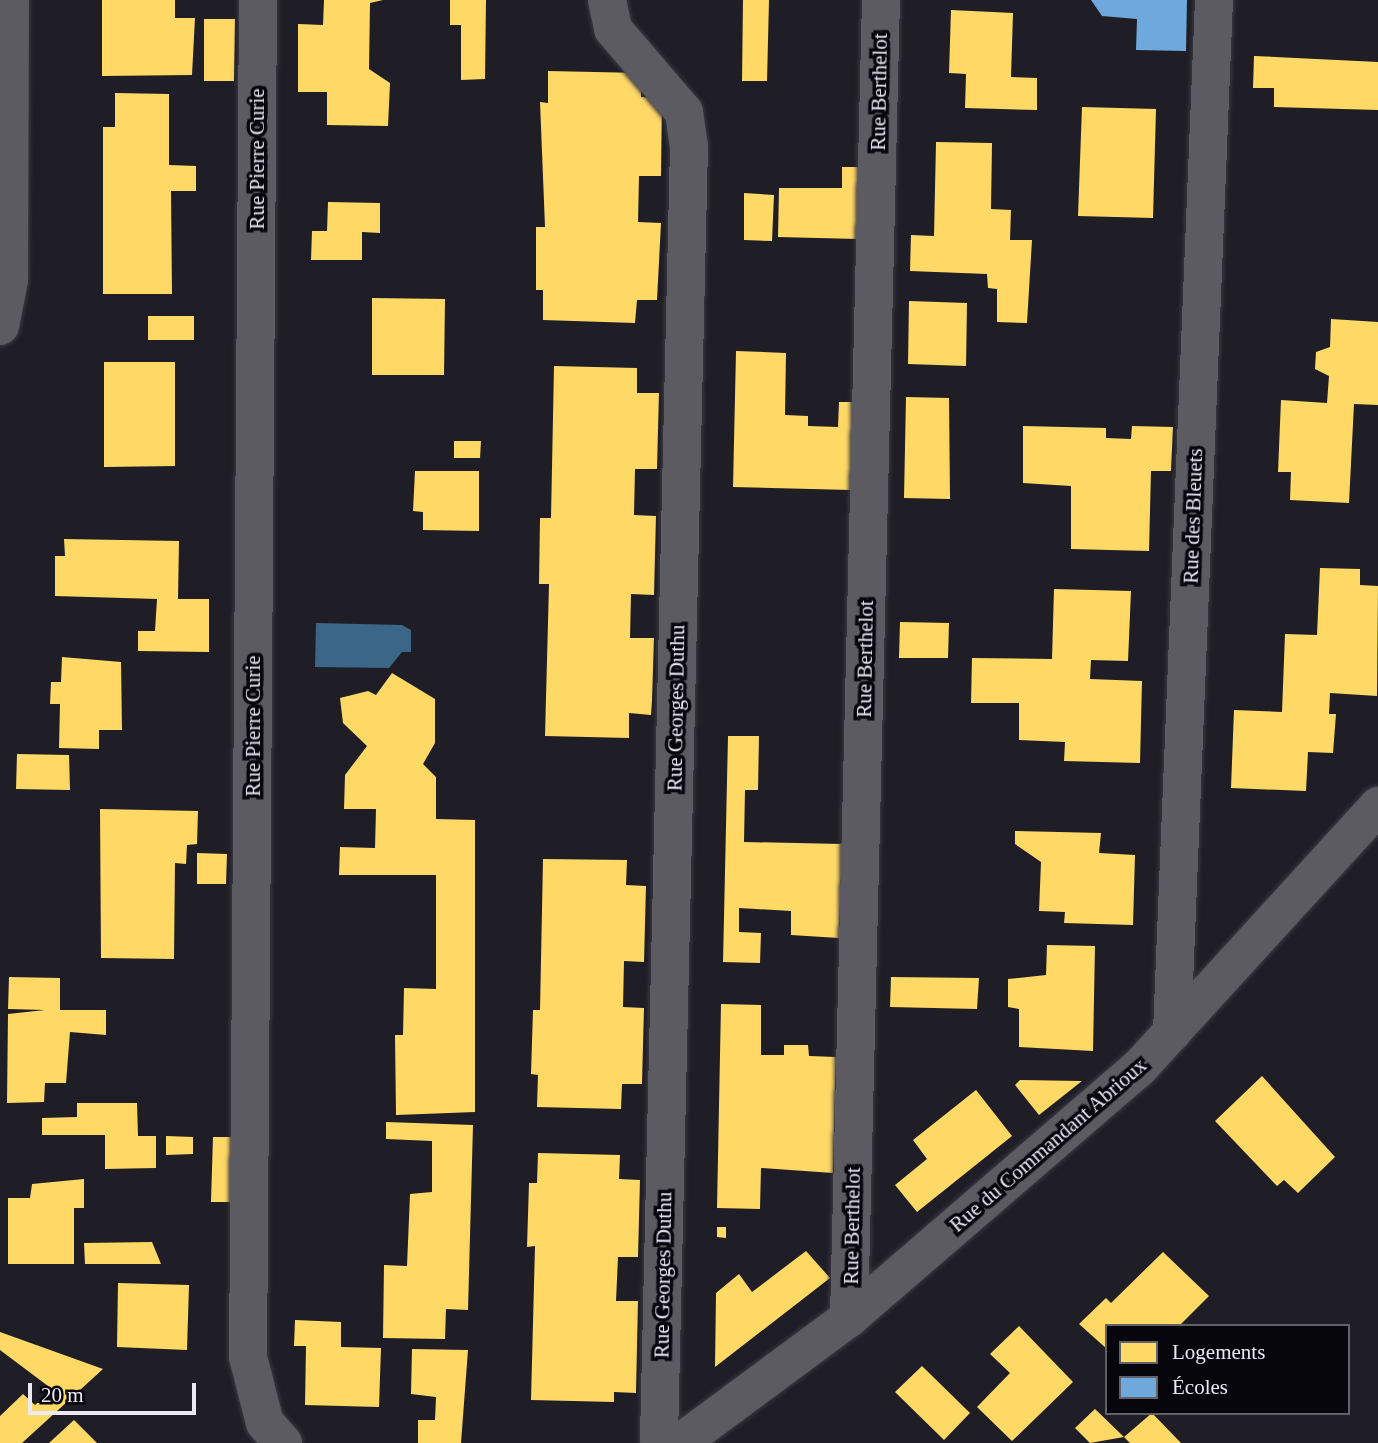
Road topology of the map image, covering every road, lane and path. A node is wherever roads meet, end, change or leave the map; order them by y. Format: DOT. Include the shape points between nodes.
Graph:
graph roads {
  1 [pos="10,0"];
  2 [pos="258,0"];
  3 [pos="607,0"];
  4 [pos="881,0"];
  5 [pos="1214,0"];
  6 [pos="0,326"];
  7 [pos="1378,806"];
  8 [pos="1172,1032"];
  9 [pos="849,1318"];
  10 [pos="283,1443"];
  11 [pos="659,1443"];
  12 [pos="680,1443"];
  1 -- 6 [label="street" via="9,280"];
  2 -- 10 [label="street, Rue Pierre Curie" via="248,1357 265,1423"];
  3 -- 11 [label="street, Rue Georges Duthu" via="613,29 684,112 690,146"];
  4 -- 9 [label="street, Rue Berthelot"];
  5 -- 8 [label="street, Rue des Bleuets"];
  7 -- 8 [label="street, Rue du Commandant Abrioux"];
  8 -- 9 [label="street, Rue du Commandant Abrioux"];
  9 -- 12 [label="street, Rue du Commandant Abrioux"];
}
